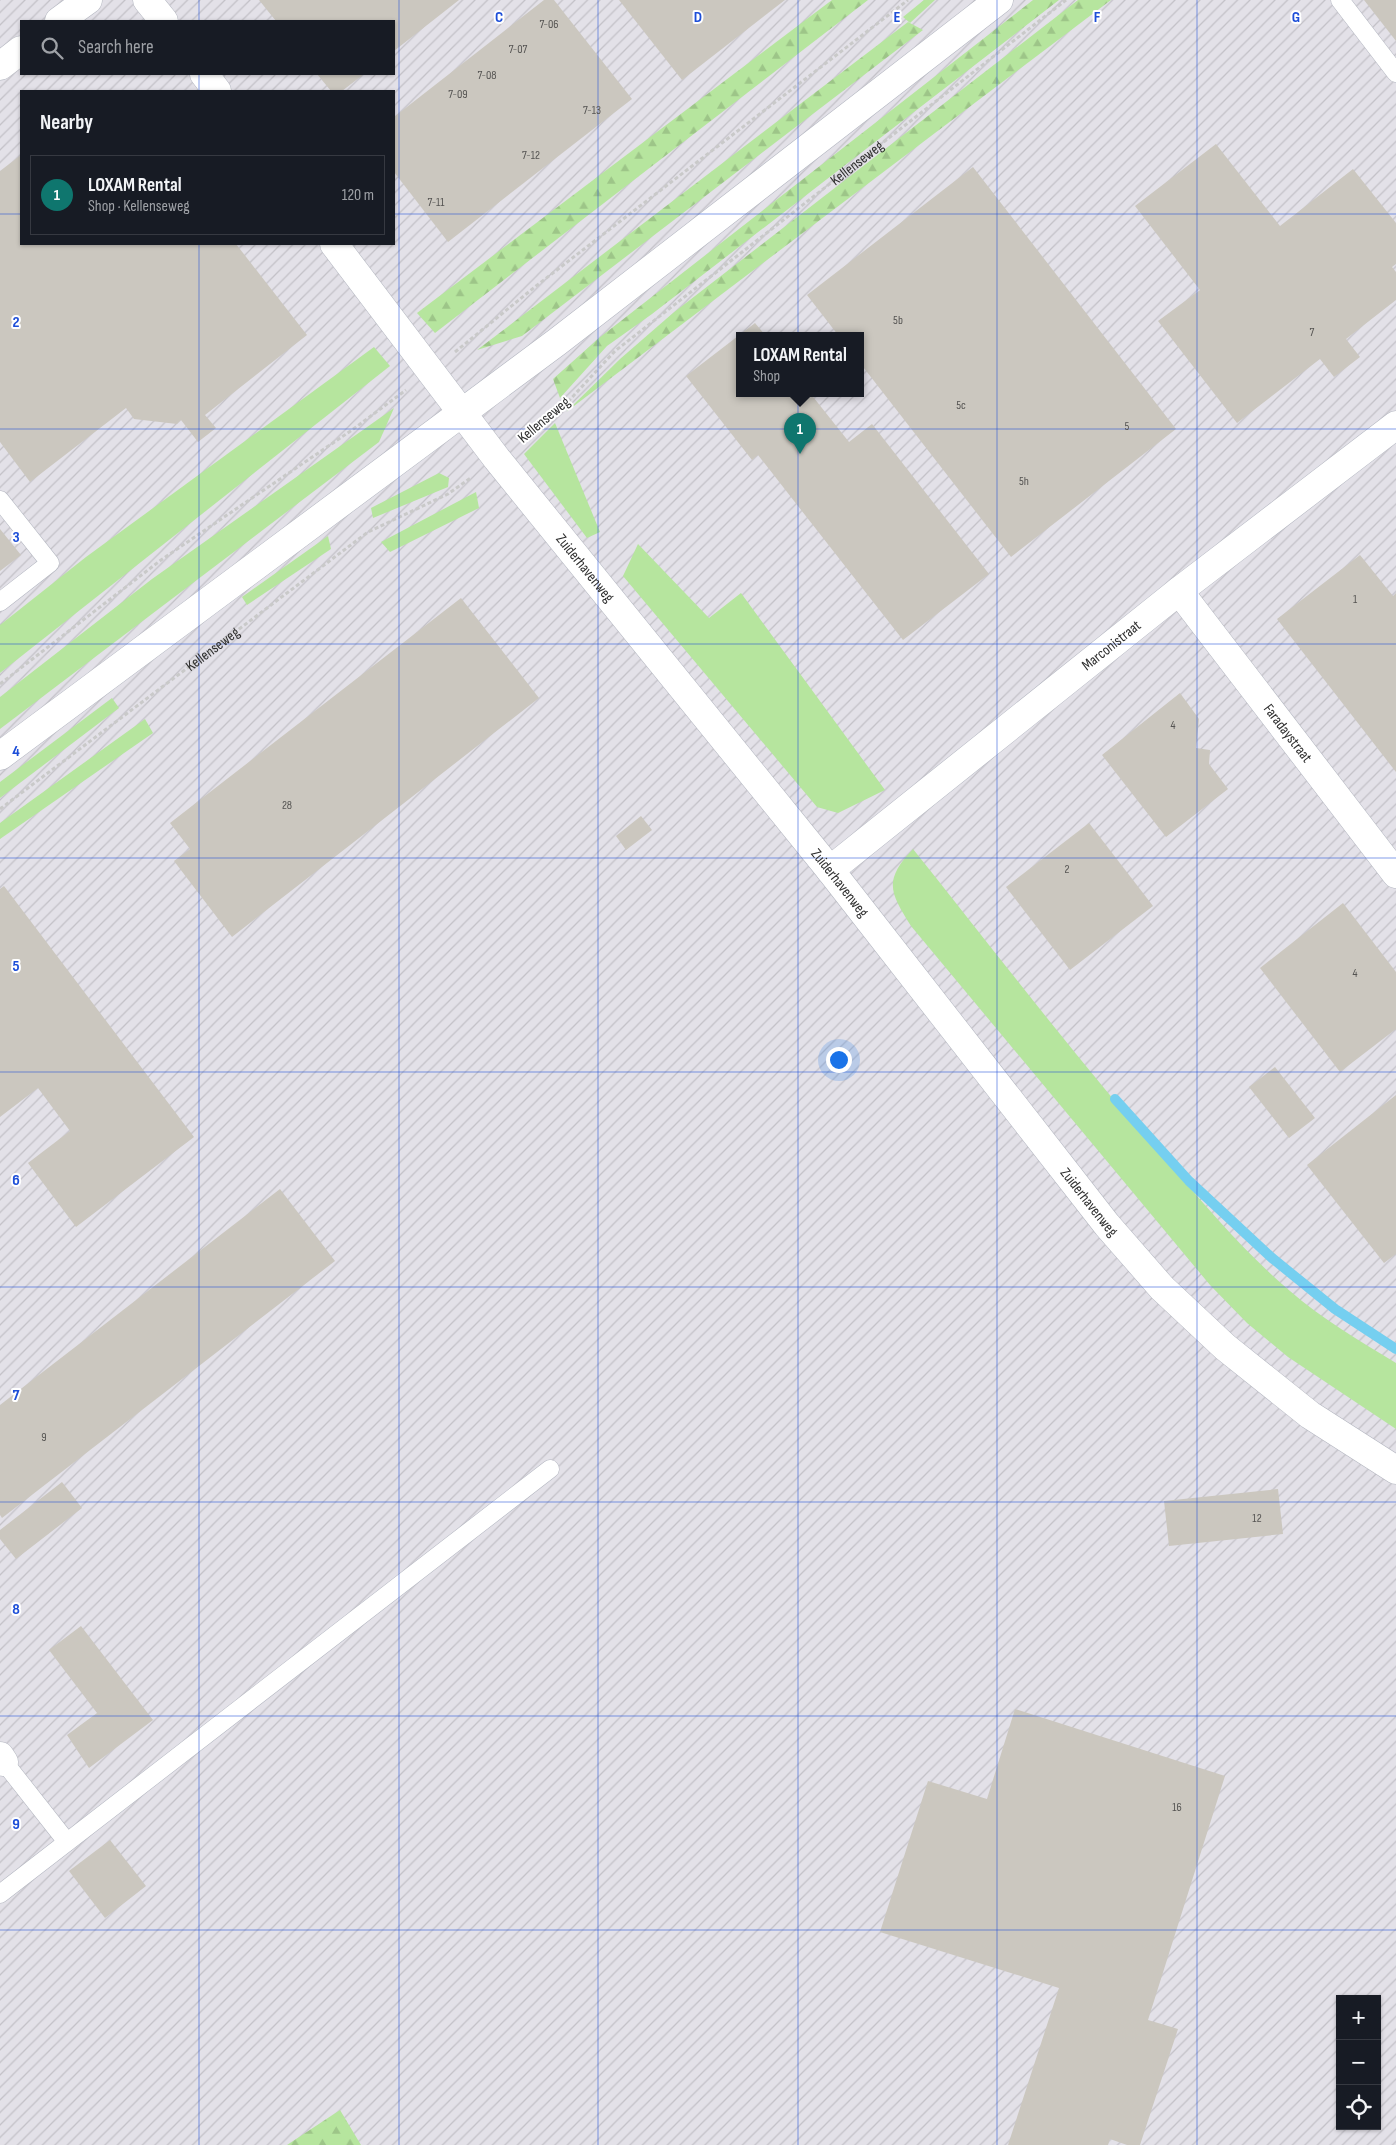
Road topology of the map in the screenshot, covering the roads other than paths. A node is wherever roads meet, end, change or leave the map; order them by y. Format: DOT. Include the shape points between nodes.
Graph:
graph roads {
  1 [pos="88,0"];
  2 [pos="147,0"];
  3 [pos="999,0"];
  4 [pos="1340,0"];
  5 [pos="60,20"];
  6 [pos="163,20"];
  7 [pos="20,51"];
  8 [pos="0,66"];
  9 [pos="1396,73"];
  10 [pos="205,75"];
  11 [pos="216,90"];
  12 [pos="335,245"];
  13 [pos="462,413"];
  14 [pos="1396,425"];
  15 [pos="0,500"];
  16 [pos="1179,591"];
  17 [pos="0,602"];
  18 [pos="0,756"];
  19 [pos="830,870"];
  20 [pos="1396,874"];
  21 [pos="550,1469"];
  22 [pos="1396,1470"];
  23 [pos="2,1759"];
  24 [pos="67,1842"];
  25 [pos="0,1894"];
  1 -- 5 [label="street"];
  2 -- 6 [label="street"];
  3 -- 13 [label="street"];
  4 -- 9 [label="lane"];
  7 -- 8 [label="street"];
  10 -- 11 [label="street"];
  12 -- 13 [label="street, Zuiderhavenweg"];
  13 -- 18 [label="street"];
  13 -- 19 [label="street, Zuiderhavenweg"];
  14 -- 16 [label="street, Marconistraat"];
  15 -- 17 [label="lane" via="50,563"];
  16 -- 19 [label="street, Marconistraat"];
  16 -- 20 [label="street, Faradaystraat"];
  19 -- 22 [label="street, Zuiderhavenweg" via="1107,1225 1162,1288 1225,1347 1310,1415"];
  21 -- 24 [label="lane"];
  23 -- 24 [label="lane"];
  24 -- 25 [label="lane"];
}
